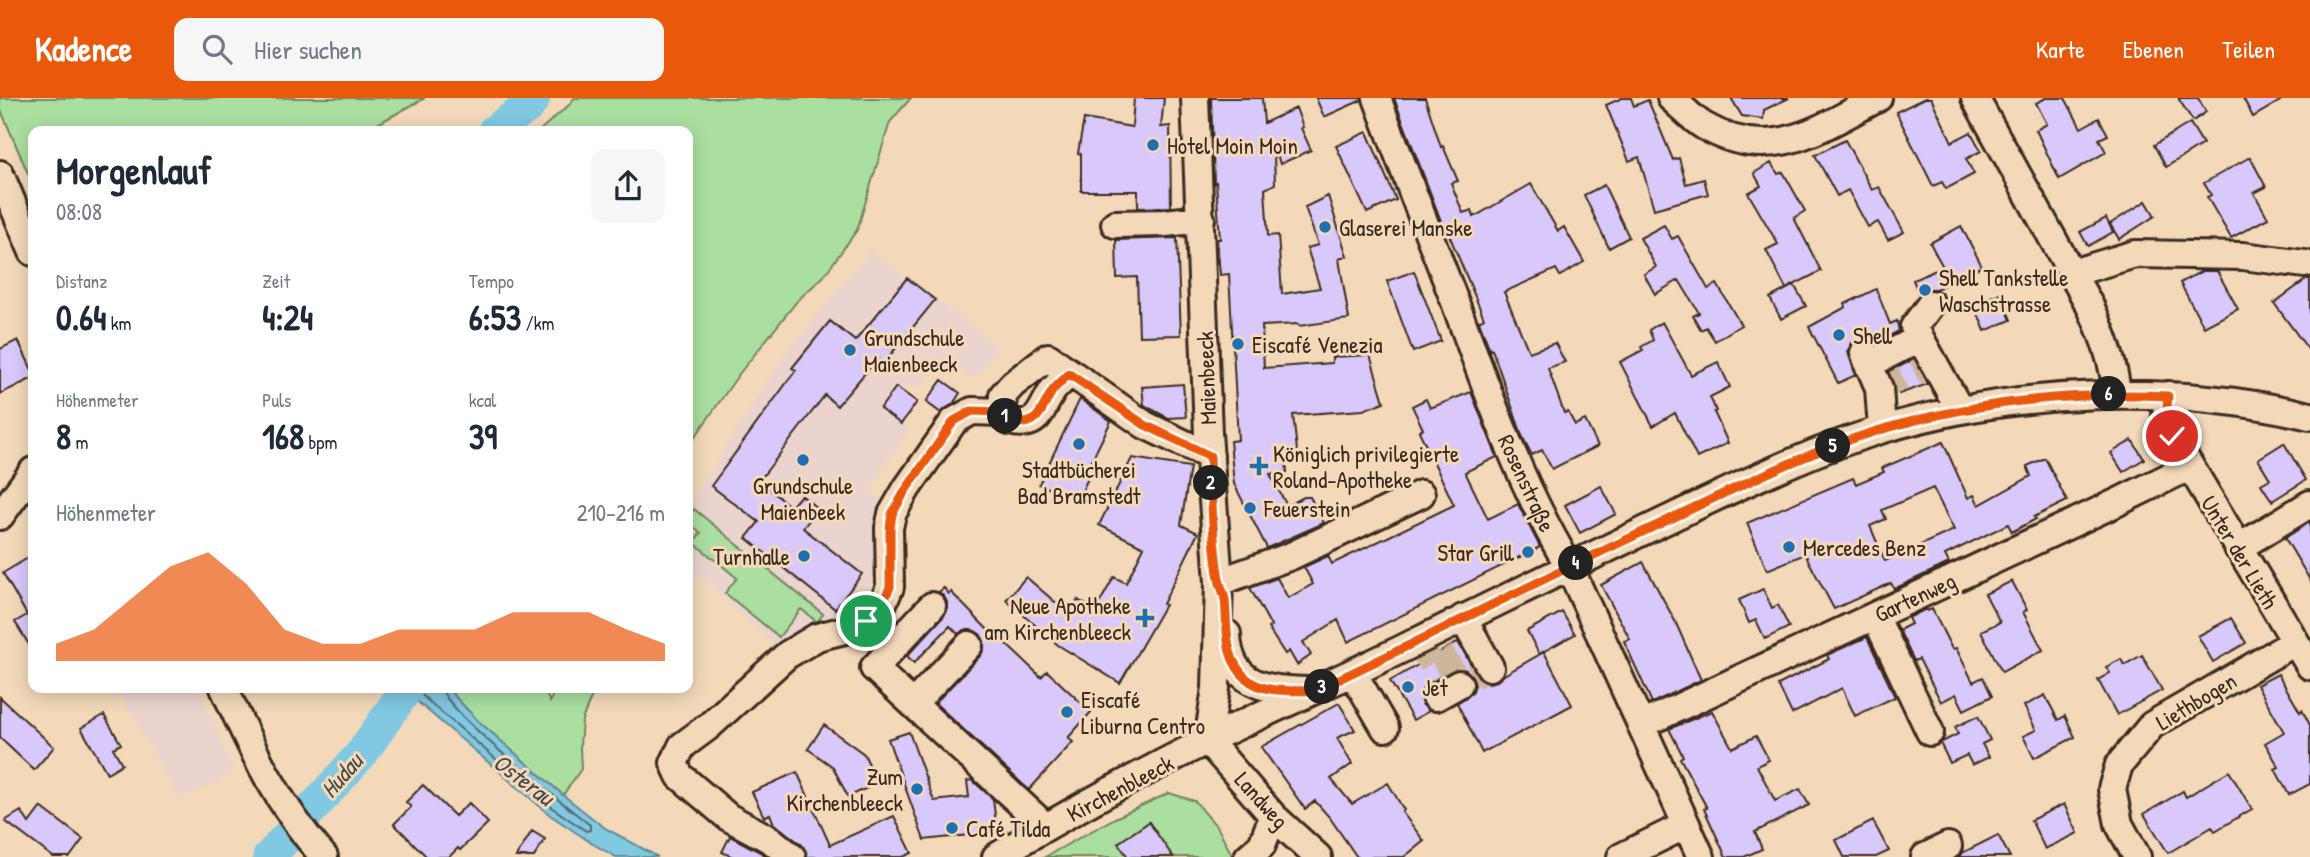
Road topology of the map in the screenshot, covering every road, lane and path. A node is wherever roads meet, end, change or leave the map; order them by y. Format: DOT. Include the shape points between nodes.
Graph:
graph roads {
  1 [pos="1195,98"];
  2 [pos="1377,98"];
  3 [pos="1671,98"];
  4 [pos="1878,98"];
  5 [pos="1975,98"];
  6 [pos="0,174"];
  7 [pos="1201,219"];
  8 [pos="1115,224"];
  9 [pos="28,240"];
  10 [pos="2305,264"];
  11 [pos="2072,273"];
  12 [pos="1931,304"];
  13 [pos="1920,338"];
  14 [pos="1069,374"];
  15 [pos="2117,394"];
  16 [pos="2168,396"];
  17 [pos="1960,410"];
  18 [pos="1002,412"];
  19 [pos="2310,416"];
  20 [pos="1882,429"];
  21 [pos="1210,456"];
  22 [pos="2189,467"];
  23 [pos="28,478"];
  24 [pos="1421,494"];
  25 [pos="2310,504"];
  26 [pos="0,516"];
  27 [pos="2238,548"];
  28 [pos="1569,566"];
  29 [pos="1219,582"];
  30 [pos="932,606"];
  31 [pos="1875,616"];
  32 [pos="1462,618"];
  33 [pos="2295,642"];
  34 [pos="969,645"];
  35 [pos="2310,666"];
  36 [pos="1490,667"];
  37 [pos="1353,673"];
  38 [pos="1314,691"];
  39 [pos="226,693"];
  40 [pos="914,704"];
  41 [pos="1641,725"];
  42 [pos="1385,728"];
  43 [pos="1930,732"];
  44 [pos="1208,741"];
  45 [pos="1273,816"];
  46 [pos="1686,825"];
  47 [pos="1046,827"];
  48 [pos="324,857"];
  49 [pos="792,857"];
  50 [pos="996,857"];
  51 [pos="1248,857"];
  52 [pos="1318,857"];
  53 [pos="1620,857"];
  54 [pos="1701,857"];
  55 [pos="2137,857"];
  1 -- 7 [label="street, Maienbeeck"];
  2 -- 28 [label="street, Rosenstraße" via="1508,447"];
  3 -- 4 [label="street" via="1703,126 1734,139 1760,143 1788,142 1813,133"];
  5 -- 11 [label="street"];
  6 -- 9 [label="street"];
  7 -- 8 [label="street"];
  7 -- 21 [label="street, Maienbeeck"];
  10 -- 11 [label="street" via="2243,256 2135,254"];
  11 -- 15 [label="street" via="2103,332"];
  12 -- 13 [label="street" via="1914,327"];
  13 -- 17 [label="street"];
  13 -- 20 [label="street" via="1866,359 1879,388"];
  14 -- 18 [label="street" via="1035,420 1019,424"];
  14 -- 18 [label="street" via="1048,358 1003,395"];
  14 -- 21 [label="street" via="1145,425"];
  15 -- 16 [label="street, Kirchenbleeck"];
  15 -- 17 [label="street, Kirchenbleeck"];
  16 -- 19 [label="street, Kirchenbleeck"];
  16 -- 22 [label="street, Unter der Lieth" via="2166,417"];
  17 -- 20 [label="street, Kirchenbleeck"];
  18 -- 49 [label="street" via="972,411 954,421 907,488 891,521 890,587 882,605 866,621 817,637 787,655 682,746 674,763 680,776 728,817"];
  20 -- 28 [label="street, Kirchenbleeck" via="1779,468"];
  21 -- 29 [label="street, Maienbeeck"];
  22 -- 27 [label="street, Unter der Lieth"];
  22 -- 31 [label="street, Gartenweg"];
  23 -- 26 [label="street"];
  24 -- 29 [label="street" via="1291,556"];
  25 -- 27 [label="street"];
  27 -- 33 [label="street, Unter der Lieth"];
  28 -- 32 [label="street, Kirchenbleeck"];
  28 -- 41 [label="street, Rosenstraße"];
  29 -- 38 [label="street" via="1234,666 1249,681 1274,690"];
  29 -- 44 [label="street, Maienbeeck" via="1216,688"];
  30 -- 40 [label="street" via="874,668"];
  31 -- 41 [label="street, Gartenweg"];
  31 -- 43 [label="street"];
  32 -- 36 [label="street"];
  32 -- 37 [label="street, Kirchenbleeck"];
  33 -- 35 [label="street, Unter der Lieth"];
  33 -- 55 [label="street, Liethbogen" via="2152,725 2119,765 2112,789 2119,824"];
  34 -- 40 [label="street"];
  37 -- 38 [label="street, Kirchenbleeck"];
  37 -- 42 [label="street"];
  38 -- 44 [label="street, Kirchenbleeck"];
  39 -- 48 [label="street" via="279,799"];
  40 -- 47 [label="street"];
  41 -- 46 [label="street, Rosenstraße"];
  44 -- 45 [label="street, Landweg"];
  44 -- 47 [label="street, Kirchenbleeck"];
  45 -- 51 [label="street" via="1262,845"];
  45 -- 52 [label="street, Landweg"];
  46 -- 53 [label="street"];
  46 -- 54 [label="street, Rosenstraße"];
  47 -- 50 [label="street, Kirchenbleeck"];
}
